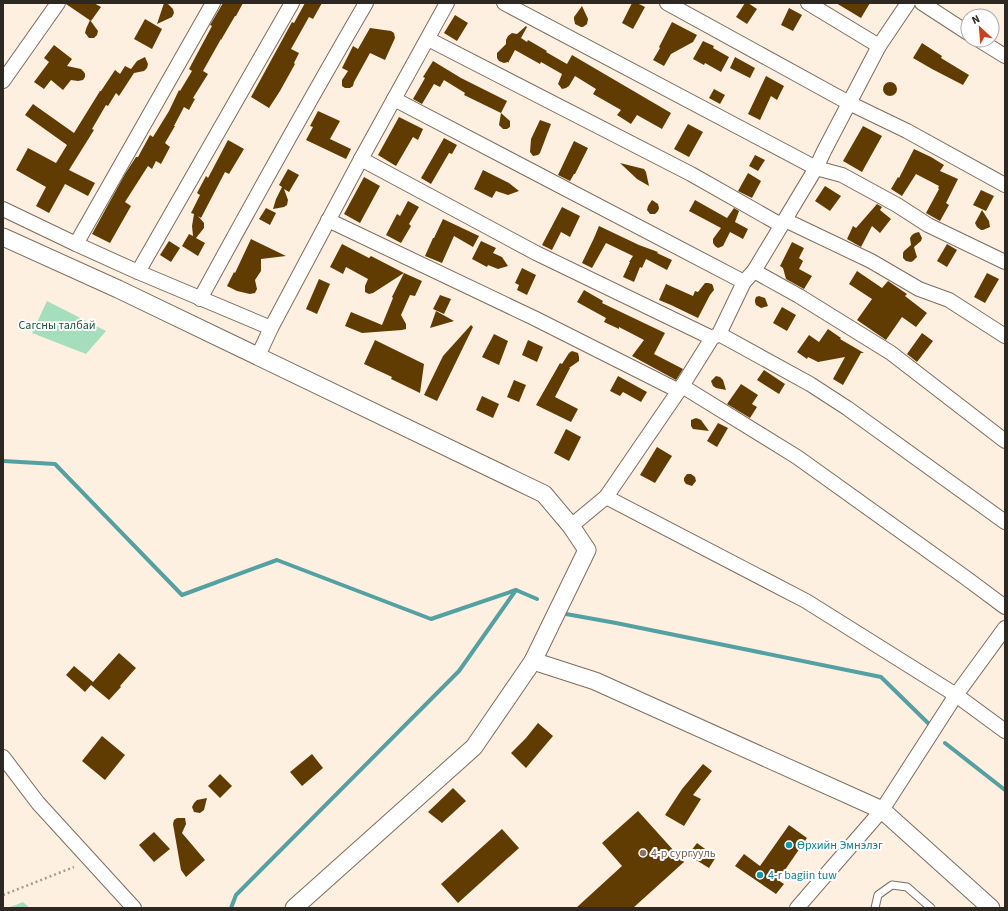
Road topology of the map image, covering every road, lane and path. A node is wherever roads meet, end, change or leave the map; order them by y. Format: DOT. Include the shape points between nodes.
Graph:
graph roads {
  1 [pos="58,3"];
  2 [pos="213,3"];
  3 [pos="292,3"];
  4 [pos="366,3"];
  5 [pos="447,3"];
  6 [pos="504,3"];
  7 [pos="667,3"];
  8 [pos="808,3"];
  9 [pos="908,3"];
  10 [pos="922,3"];
  11 [pos="960,28"];
  12 [pos="428,39"];
  13 [pos="879,46"];
  14 [pos="992,48"];
  15 [pos="1005,56"];
  16 [pos="3,80"];
  17 [pos="394,99"];
  18 [pos="849,102"];
  19 [pos="361,160"];
  20 [pos="816,168"];
  21 [pos="1005,185"];
  22 [pos="3,208"];
  23 [pos="328,220"];
  24 [pos="784,223"];
  25 [pos="3,237"];
  26 [pos="76,244"];
  27 [pos="1005,262"];
  28 [pos="754,271"];
  29 [pos="138,272"];
  30 [pos="744,282"];
  31 [pos="200,299"];
  32 [pos="271,328"];
  33 [pos="715,336"];
  34 [pos="1005,336"];
  35 [pos="258,356"];
  36 [pos="681,388"];
  37 [pos="1005,441"];
  38 [pos="606,497"];
  39 [pos="1005,522"];
  40 [pos="571,526"];
  41 [pos="1005,607"];
  42 [pos="1005,628"];
  43 [pos="533,661"];
  44 [pos="956,695"];
  45 [pos="1005,731"];
  46 [pos="3,757"];
  47 [pos="882,810"];
  48 [pos="74,867"];
  49 [pos="3,895"];
  50 [pos="300,905"];
  51 [pos="134,908"];
  52 [pos="797,908"];
  53 [pos="875,908"];
  54 [pos="931,908"];
  55 [pos="991,908"];
  1 -- 16 [label="street"];
  2 -- 26 [label="street"];
  3 -- 29 [label="street"];
  4 -- 31 [label="street"];
  5 -- 12 [label="street"];
  6 -- 20 [label="street"];
  7 -- 18 [label="street"];
  8 -- 13 [label="street"];
  9 -- 13 [label="street"];
  10 -- 11 [label="street"];
  12 -- 17 [label="street"];
  12 -- 24 [label="street"];
  13 -- 18 [label="street"];
  14 -- 15 [label="street"];
  17 -- 19 [label="street"];
  17 -- 30 [label="street"];
  18 -- 20 [label="street"];
  18 -- 21 [label="street"];
  19 -- 23 [label="street"];
  19 -- 33 [label="street" via="536,253"];
  20 -- 24 [label="street"];
  20 -- 27 [label="street" via="842,175 928,224"];
  22 -- 26 [label="street"];
  23 -- 32 [label="street"];
  23 -- 36 [label="street"];
  24 -- 28 [label="street"];
  24 -- 34 [label="street" via="871,261 919,289 949,300"];
  25 -- 35 [label="street"];
  26 -- 29 [label="street"];
  28 -- 30 [label="street"];
  28 -- 37 [label="street" via="891,353"];
  29 -- 31 [label="street"];
  30 -- 33 [label="street"];
  31 -- 32 [label="street"];
  32 -- 35 [label="street"];
  33 -- 36 [label="street"];
  33 -- 39 [label="street" via="810,384 848,408"];
  35 -- 40 [label="street" via="544,494"];
  36 -- 38 [label="street"];
  36 -- 41 [label="street" via="796,457"];
  38 -- 40 [label="street"];
  38 -- 44 [label="street" via="806,600"];
  40 -- 43 [label="street" via="587,550"];
  42 -- 44 [label="street"];
  43 -- 47 [label="street" via="595,681"];
  43 -- 50 [label="street" via="474,747"];
  44 -- 45 [label="street"];
  44 -- 47 [label="street"];
  46 -- 51 [label="street" via="38,803"];
  47 -- 52 [label="street"];
  47 -- 55 [label="street"];
  48 -- 49 [label="path"];
  53 -- 54 [label="lane" via="878,895 892,885 907,886"];
}
